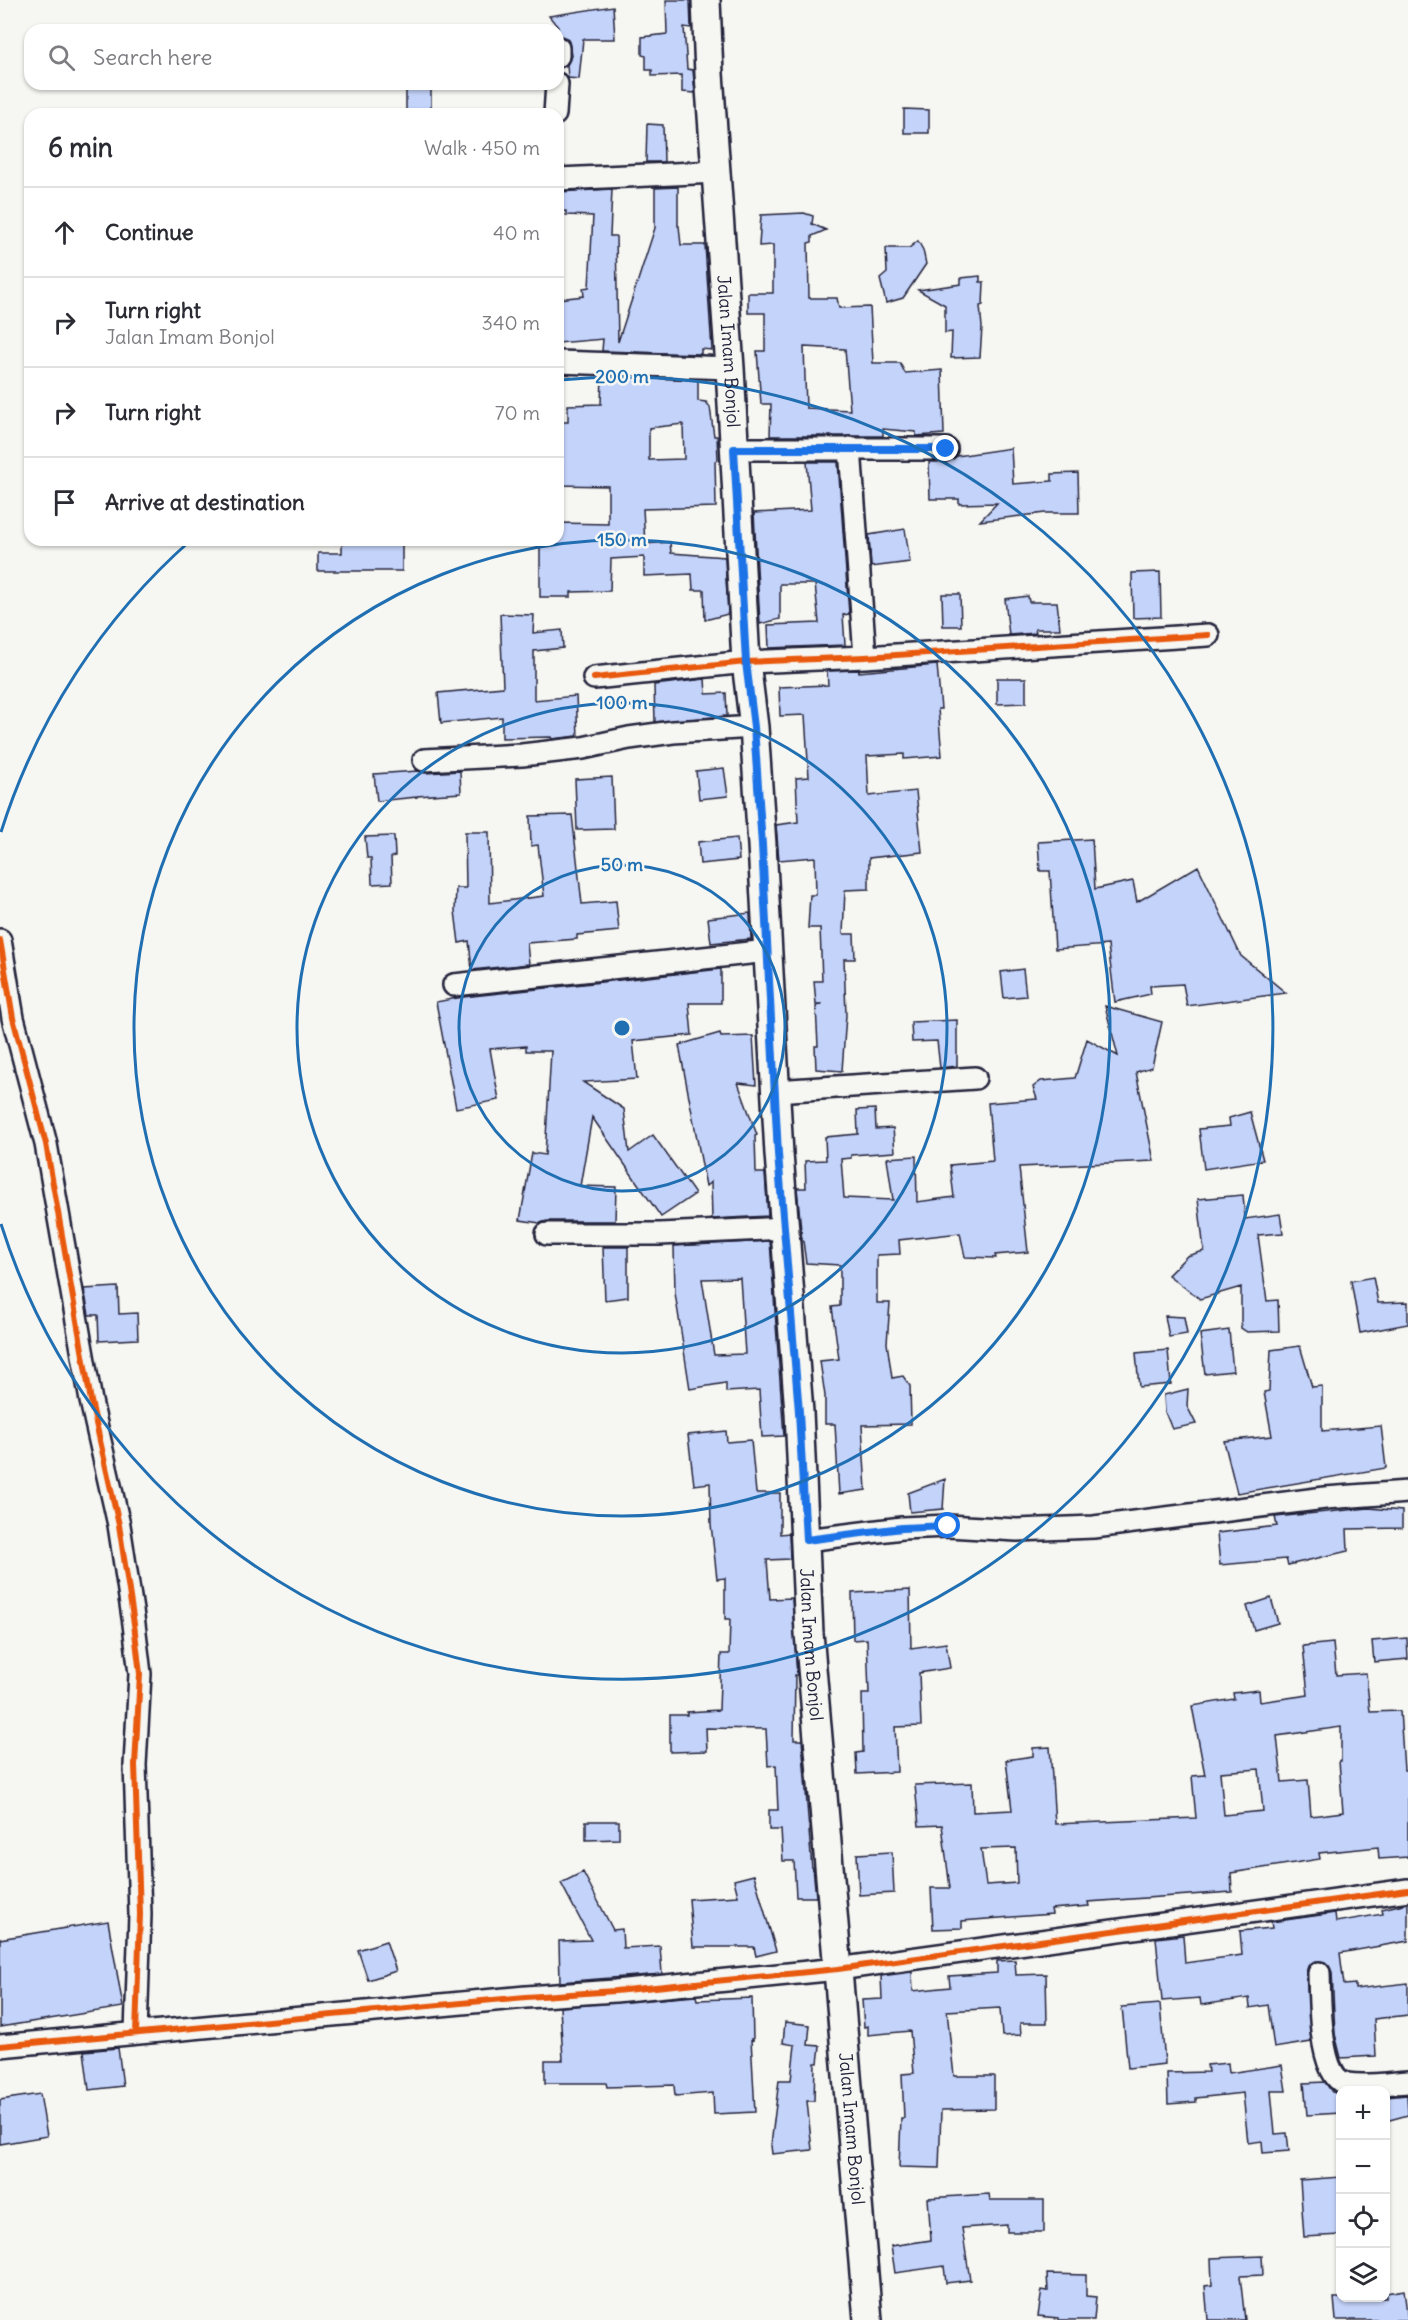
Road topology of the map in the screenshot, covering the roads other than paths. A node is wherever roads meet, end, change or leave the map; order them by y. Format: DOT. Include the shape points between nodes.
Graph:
graph roads {
  1 [pos="706,0"];
  2 [pos="557,90"];
  3 [pos="555,108"];
  4 [pos="717,172"];
  5 [pos="564,179"];
  6 [pos="564,362"];
  7 [pos="730,368"];
  8 [pos="850,448"];
  9 [pos="734,449"];
  10 [pos="946,449"];
  11 [pos="1208,635"];
  12 [pos="865,657"];
  13 [pos="746,662"];
  14 [pos="594,678"];
  15 [pos="754,727"];
  16 [pos="424,760"];
  17 [pos="0,940"];
  18 [pos="768,951"];
  19 [pos="454,985"];
  20 [pos="975,1078"];
  21 [pos="775,1091"];
  22 [pos="785,1228"];
  23 [pos="547,1234"];
  24 [pos="1408,1492"];
  25 [pos="806,1540"];
  26 [pos="1408,1890"];
  27 [pos="838,1969"];
  28 [pos="1319,1973"];
  29 [pos="136,2033"];
  30 [pos="0,2046"];
  31 [pos="1408,2082"];
  32 [pos="868,2320"];
  1 -- 4 [label="main road, Jalan Imam Bonjol"];
  2 -- 3 [label="street"];
  4 -- 5 [label="street"];
  4 -- 7 [label="main road, Jalan Imam Bonjol"];
  6 -- 7 [label="street"];
  7 -- 9 [label="main road, Jalan Imam Bonjol"];
  8 -- 9 [label="street"];
  8 -- 10 [label="street"];
  8 -- 12 [label="street"];
  9 -- 13 [label="main road, Jalan Imam Bonjol"];
  11 -- 12 [label="street"];
  12 -- 13 [label="street"];
  13 -- 14 [label="street"];
  13 -- 15 [label="main road, Jalan Imam Bonjol"];
  15 -- 16 [label="street" via="673,732 522,755"];
  15 -- 18 [label="main road, Jalan Imam Bonjol"];
  17 -- 29 [label="street" via="13,1018 46,1144 91,1401 119,1525 140,1674 135,1765 140,1914"];
  18 -- 19 [label="street"];
  18 -- 21 [label="main road, Jalan Imam Bonjol"];
  20 -- 21 [label="street"];
  21 -- 22 [label="main road, Jalan Imam Bonjol"];
  22 -- 23 [label="street"];
  22 -- 25 [label="main road, Jalan Imam Bonjol"];
  24 -- 25 [label="street" via="1325,1498 1094,1527 902,1528"];
  25 -- 27 [label="main road, Jalan Imam Bonjol" via="809,1633"];
  26 -- 27 [label="street"];
  27 -- 29 [label="street"];
  27 -- 32 [label="main road, Jalan Imam Bonjol"];
  28 -- 31 [label="street" via="1323,2041 1341,2082"];
  29 -- 30 [label="street"];
}
